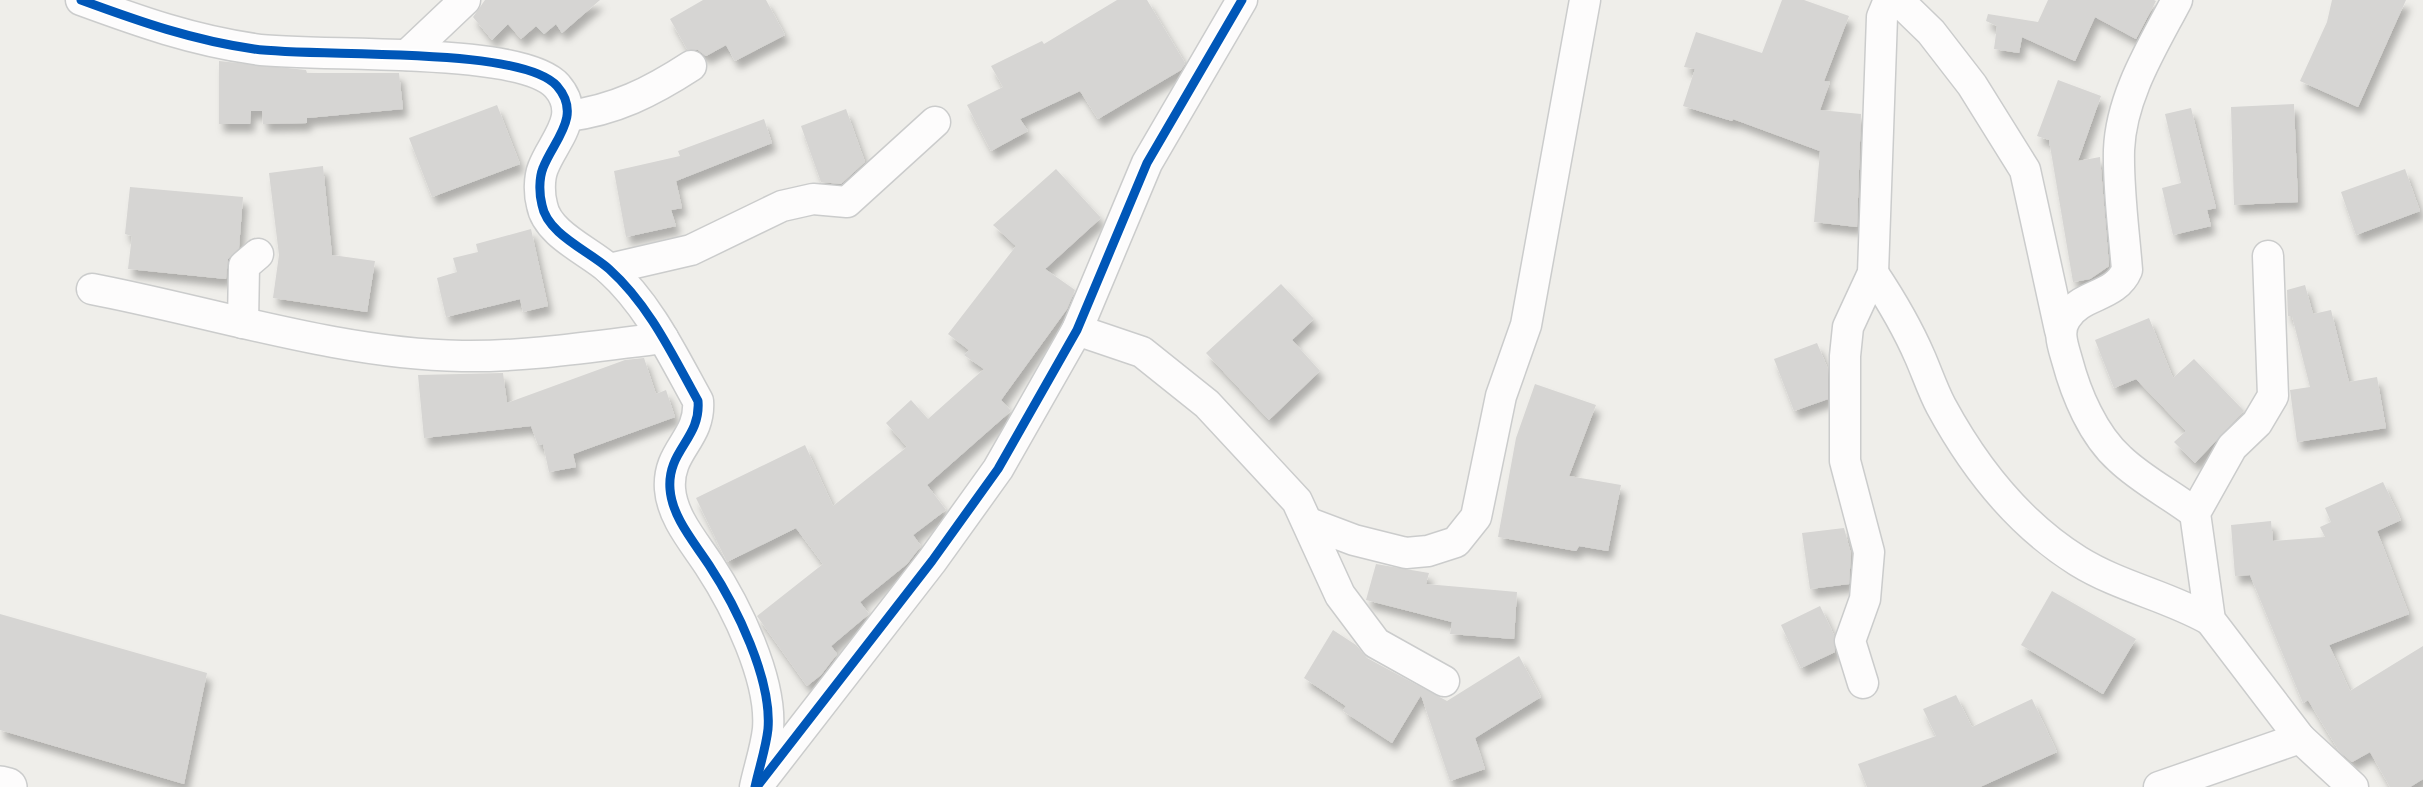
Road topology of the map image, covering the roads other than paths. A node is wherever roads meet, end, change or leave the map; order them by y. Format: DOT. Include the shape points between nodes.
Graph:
graph roads {
  1 [pos="82,0"];
  2 [pos="465,0"];
  3 [pos="1242,0"];
  4 [pos="1585,0"];
  5 [pos="1888,0"];
  6 [pos="1898,0"];
  7 [pos="2177,0"];
  8 [pos="407,55"];
  9 [pos="691,66"];
  10 [pos="568,116"];
  11 [pos="935,122"];
  12 [pos="258,254"];
  13 [pos="2268,256"];
  14 [pos="609,268"];
  15 [pos="1873,273"];
  16 [pos="92,289"];
  17 [pos="243,323"];
  18 [pos="2060,330"];
  19 [pos="1077,331"];
  20 [pos="663,338"];
  21 [pos="2194,513"];
  22 [pos="1309,523"];
  23 [pos="2210,620"];
  24 [pos="1444,681"];
  25 [pos="1863,683"];
  26 [pos="2300,738"];
  27 [pos="0,785"];
  28 [pos="8,787"];
  29 [pos="756,787"];
  30 [pos="2159,787"];
  31 [pos="2353,787"];
  1 -- 8 [label="street" via="173,34 257,50"];
  2 -- 8 [label="street"];
  3 -- 19 [label="street" via="1147,163"];
  4 -- 22 [label="street" via="1526,325 1501,396 1476,517 1456,542 1406,553"];
  5 -- 15 [label="street" via="1882,17"];
  6 -- 18 [label="street" via="1931,32 1972,85 2025,170"];
  7 -- 18 [label="street" via="2126,110 2119,150 2127,270 2122,282 2086,300 2066,317"];
  8 -- 10 [label="street" via="447,57 537,74 562,93"];
  9 -- 10 [label="street" via="653,91 602,111"];
  10 -- 14 [label="street" via="566,129 543,169 542,207 559,232"];
  11 -- 14 [label="street" via="846,202 813,199 782,206 691,250"];
  12 -- 17 [label="street" via="244,266"];
  13 -- 21 [label="street" via="2273,396 2258,423 2232,447"];
  14 -- 20 [label="street" via="646,310"];
  15 -- 23 [label="street" via="1896,309 1940,405 1992,485 2021,515 2078,561"];
  15 -- 25 [label="street" via="1848,327 1845,356 1845,461 1869,552 1865,599 1850,641"];
  16 -- 17 [label="street"];
  17 -- 20 [label="street" via="367,346 462,356"];
  18 -- 21 [label="street" via="2072,379 2101,438 2119,458"];
  19 -- 22 [label="street" via="1142,352 1177,378 1289,492"];
  19 -- 29 [label="street" via="998,469"];
  20 -- 29 [label="street" via="698,401 699,415 694,433 673,459 670,490 680,521 747,632 762,686 768,728"];
  21 -- 23 [label="street"];
  22 -- 24 [label="street" via="1340,595 1376,643"];
  23 -- 26 [label="street"];
  26 -- 30 [label="street"];
  26 -- 31 [label="street"];
  27 -- 28 [label="street"];
}
